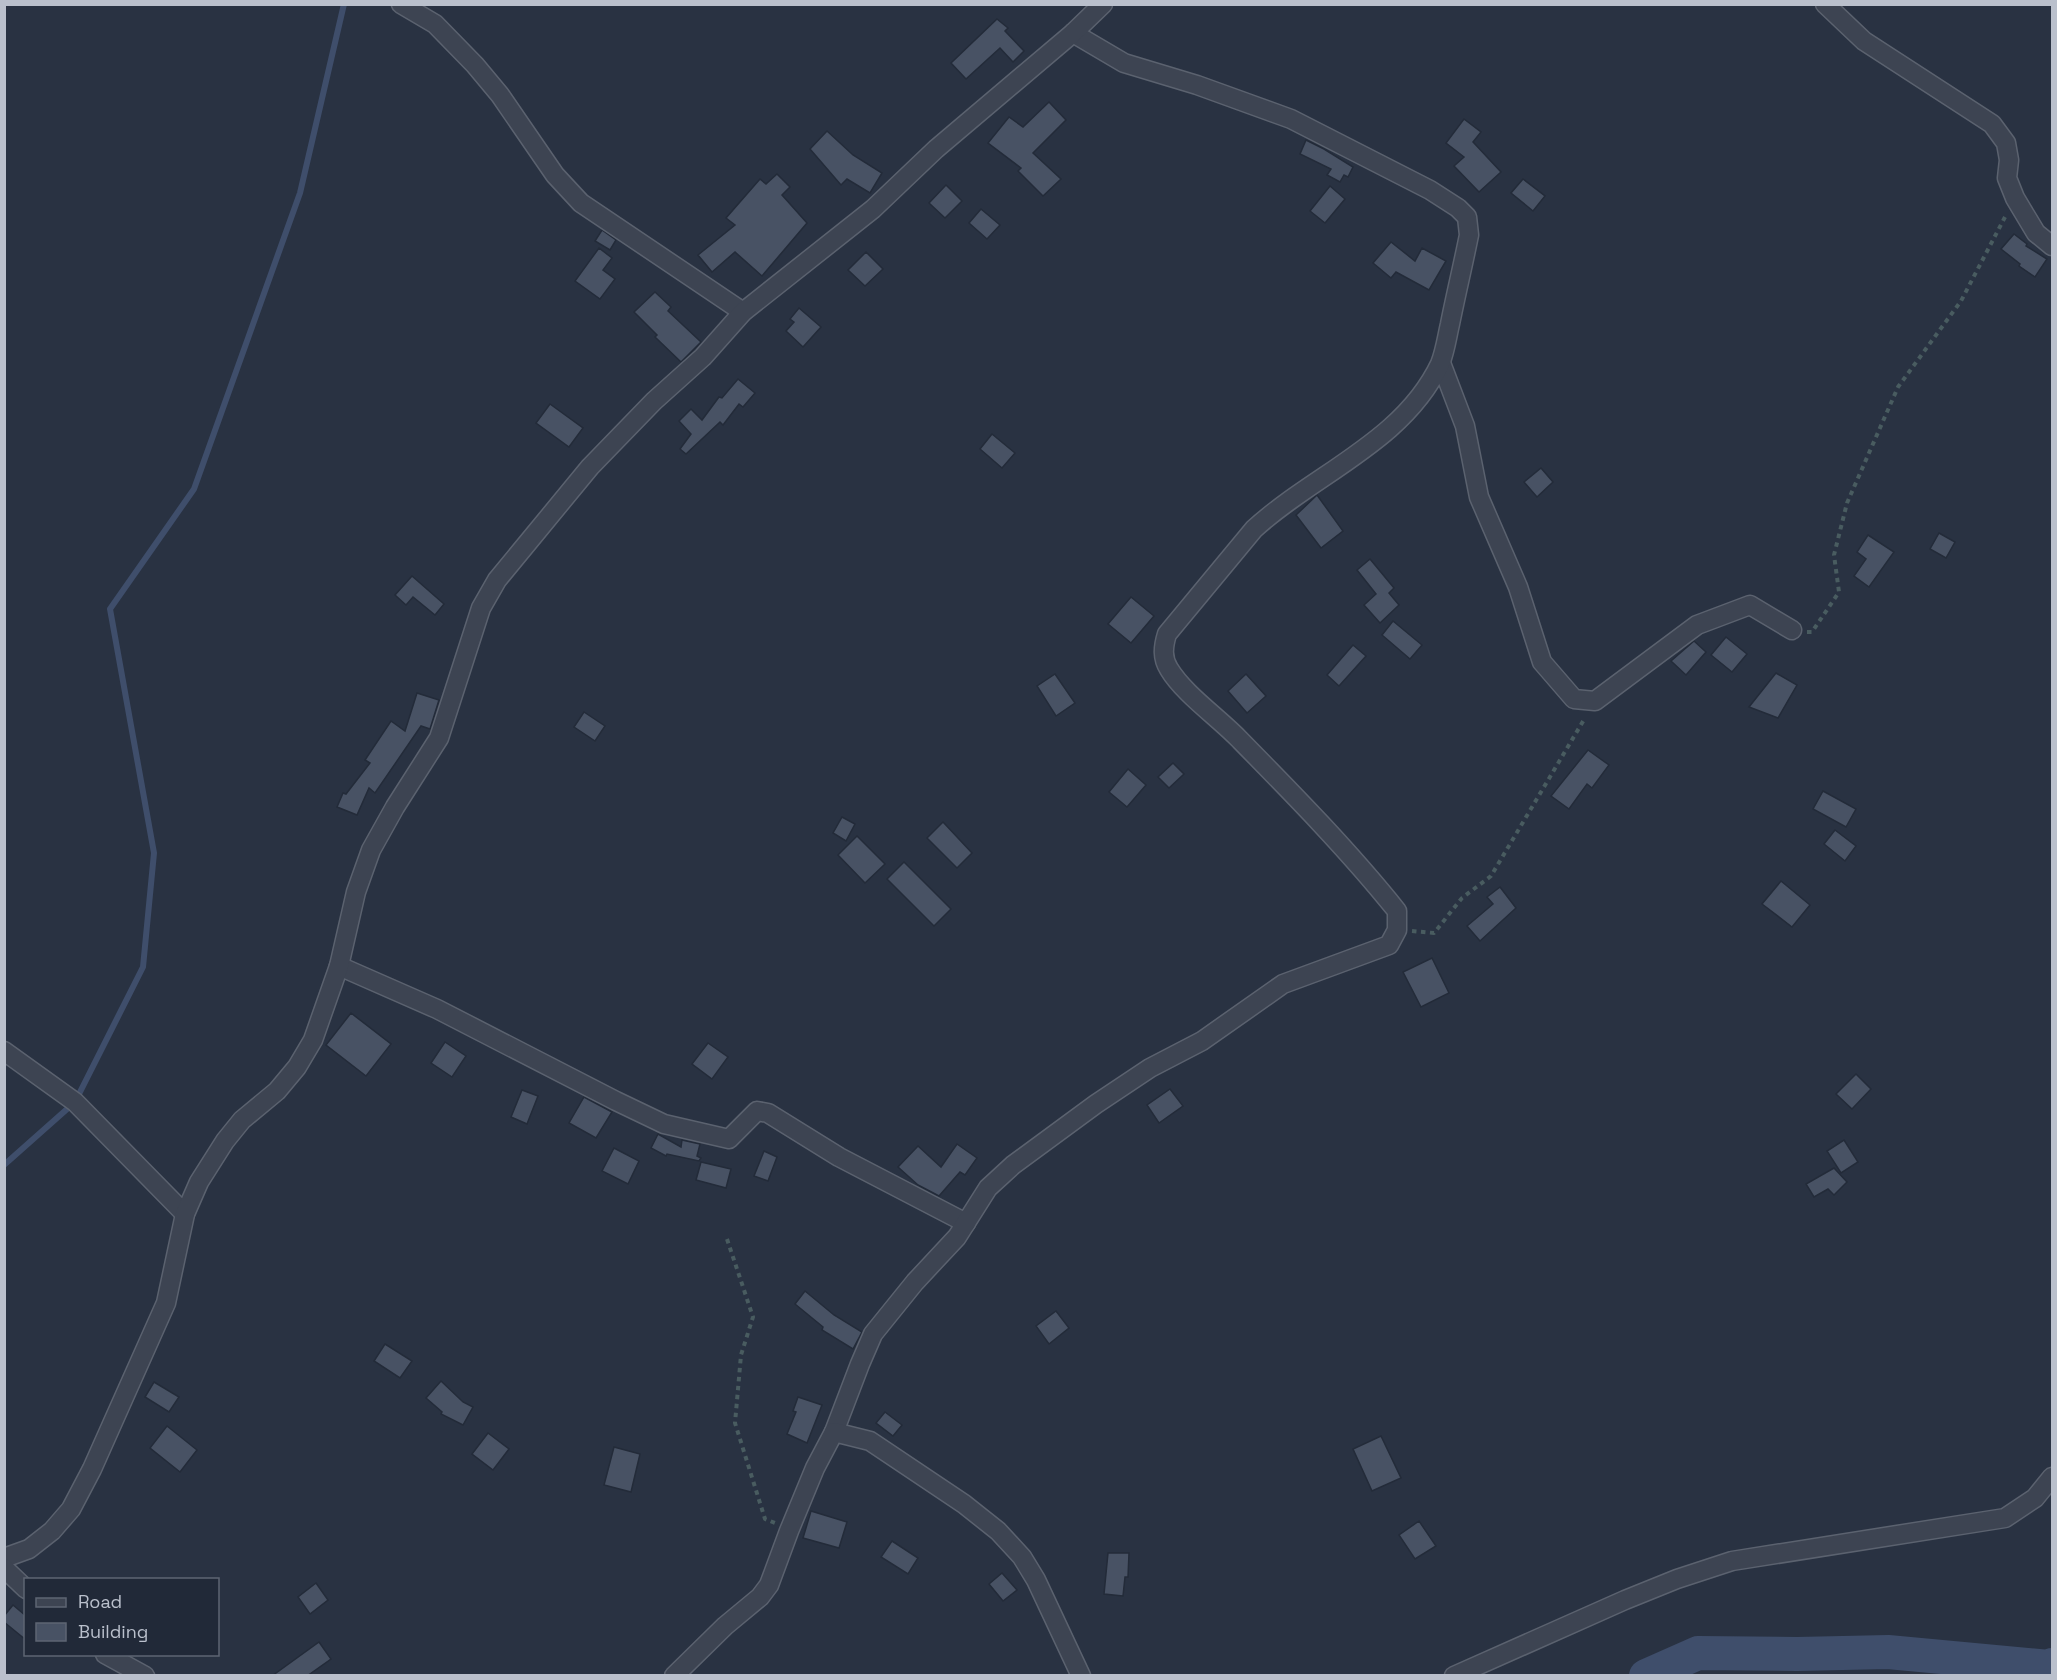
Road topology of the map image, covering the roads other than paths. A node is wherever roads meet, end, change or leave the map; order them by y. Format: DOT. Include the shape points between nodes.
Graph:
graph roads {
  1 [pos="401,4"];
  2 [pos="1103,4"];
  3 [pos="1825,4"];
  4 [pos="1073,33"];
  5 [pos="2052,246"];
  6 [pos="743,312"];
  7 [pos="1441,363"];
  8 [pos="1792,630"];
  9 [pos="339,966"];
  10 [pos="4,1051"];
  11 [pos="185,1214"];
  12 [pos="966,1223"];
  13 [pos="834,1432"];
  14 [pos="2052,1477"];
  15 [pos="4,1558"];
  16 [pos="4,1568"];
  17 [pos="24,1587"];
  18 [pos="109,1656"];
  19 [pos="145,1676"];
  20 [pos="674,1676"];
  21 [pos="1081,1676"];
  22 [pos="1454,1676"];
  1 -- 6 [label="street" via="435,24 475,65 555,175 581,203"];
  2 -- 4 [label="street"];
  3 -- 5 [label="street" via="1864,41 1992,124 2006,144 2007,177 2015,198 2036,233"];
  4 -- 6 [label="street" via="936,149 873,209"];
  4 -- 7 [label="street" via="1124,63 1291,119 1458,208 1467,217 1469,235"];
  6 -- 9 [label="street" via="703,357 590,467 497,580 482,608 439,738 371,850 356,892"];
  7 -- 8 [label="street" via="1465,426 1479,497 1518,587 1542,662 1574,699 1595,701 1697,625 1750,605"];
  7 -- 12 [label="street" via="1396,422 1254,529 1167,634 1163,650 1179,683 1264,764 1397,911 1397,930 1389,945 1283,984 1202,1041 1150,1068 1049,1136 988,1188"];
  9 -- 11 [label="street" via="313,1040 297,1066 225,1141 199,1182"];
  9 -- 12 [label="street" via="437,1009 664,1124 729,1139 757,1111 768,1113 839,1157"];
  10 -- 11 [label="street" via="75,1102"];
  11 -- 15 [label="street" via="166,1303 71,1509 52,1532 29,1549"];
  12 -- 13 [label="street" via="873,1334"];
  13 -- 20 [label="street" via="815,1468 769,1585"];
  13 -- 21 [label="street" via="870,1441 964,1504 998,1532 1022,1557 1036,1580"];
  14 -- 22 [label="street" via="2035,1498 2005,1518 1732,1561 1625,1600"];
  16 -- 17 [label="street"];
  18 -- 19 [label="street"];
}
